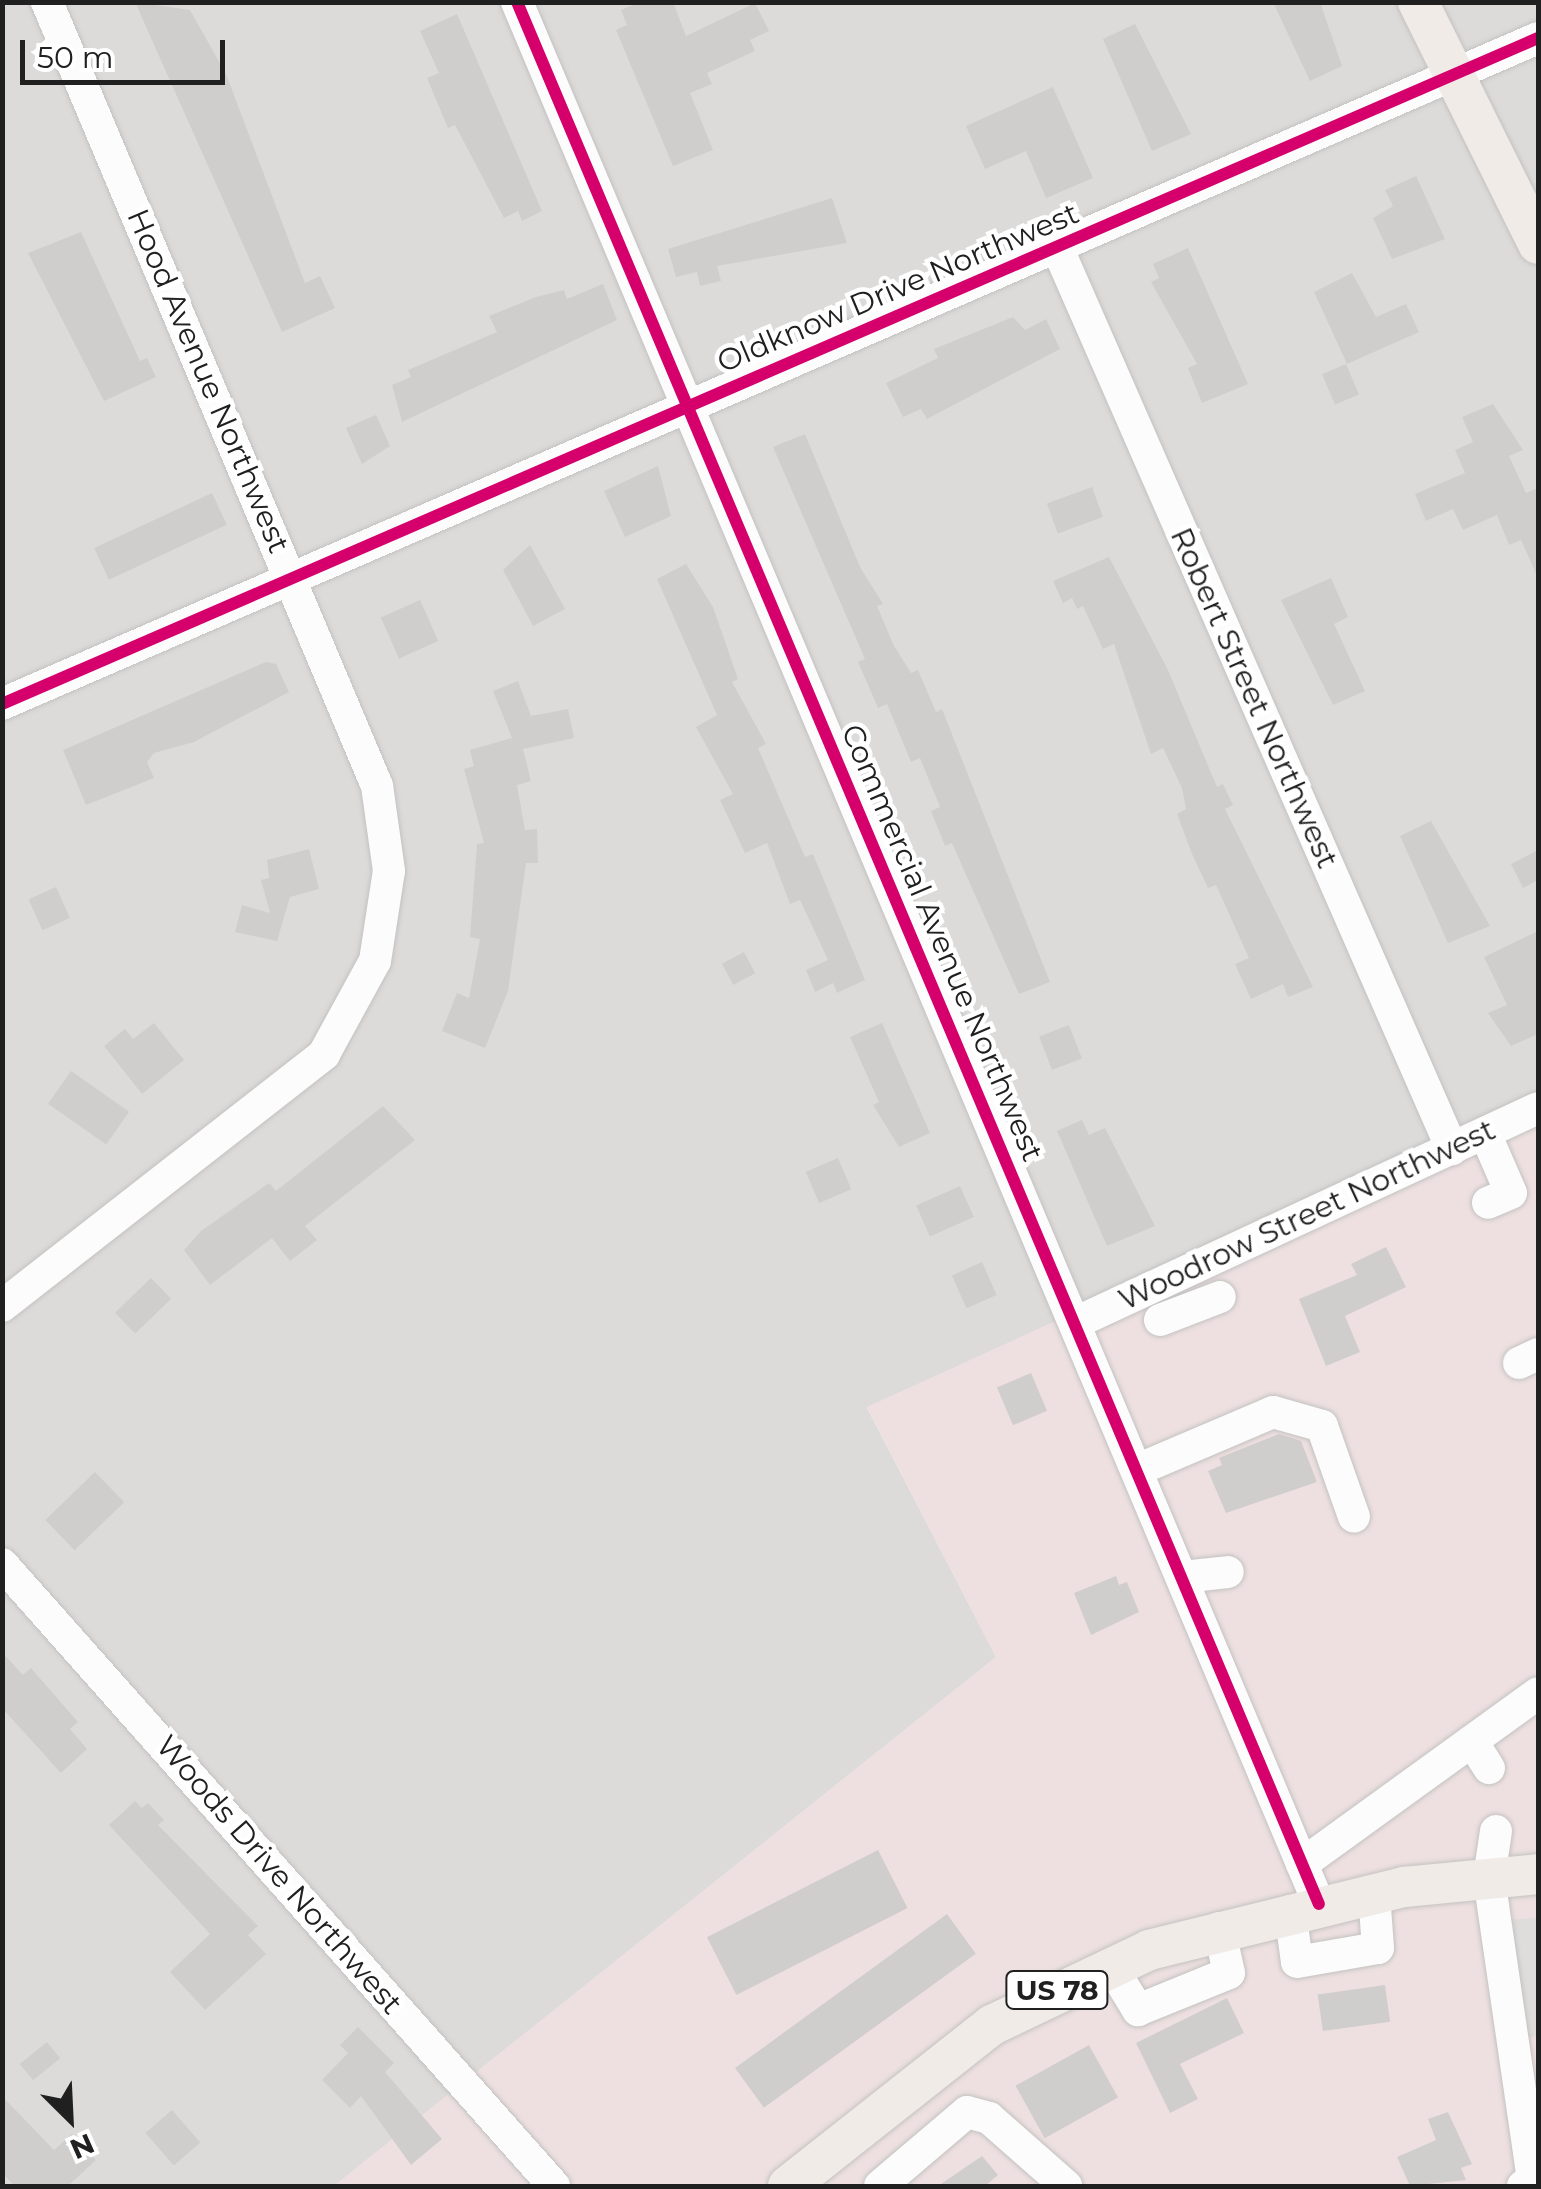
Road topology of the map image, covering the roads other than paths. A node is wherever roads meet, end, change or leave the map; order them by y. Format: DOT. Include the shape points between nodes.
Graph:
graph roads {
  1 [pos="47,2"];
  2 [pos="517,2"];
  3 [pos="1418,2"];
  4 [pos="1538,38"];
  5 [pos="1454,74"];
  6 [pos="1538,244"];
  7 [pos="1057,247"];
  8 [pos="688,406"];
  9 [pos="291,578"];
  10 [pos="2,704"];
  11 [pos="1538,1108"];
  12 [pos="1485,1133"];
  13 [pos="1452,1149"];
  14 [pos="1488,1203"];
  15 [pos="1220,1298"];
  16 [pos="2,1306"];
  17 [pos="1160,1320"];
  18 [pos="1076,1323"];
  19 [pos="1137,1470"];
  20 [pos="1354,1518"];
  21 [pos="2,1564"];
  22 [pos="1228,1572"];
  23 [pos="1182,1577"];
  24 [pos="1538,1693"];
  25 [pos="1496,1832"];
  26 [pos="1302,1864"];
  27 [pos="1538,1874"];
  28 [pos="1489,1878"];
  29 [pos="1374,1893"];
  30 [pos="1304,1908"];
  31 [pos="807,2181"];
  32 [pos="554,2186"];
  33 [pos="880,2186"];
  34 [pos="1066,2186"];
  35 [pos="1523,2186"];
  1 -- 9 [label="street, Hood Avenue Northwest"];
  2 -- 8 [label="street, Commercial Avenue Northwest"];
  3 -- 5 [label="main road"];
  4 -- 5 [label="street, Oldknow Drive Northwest"];
  5 -- 6 [label="main road"];
  5 -- 7 [label="street, Oldknow Drive Northwest"];
  7 -- 8 [label="street, Oldknow Drive Northwest"];
  7 -- 13 [label="street, Robert Street Northwest"];
  8 -- 9 [label="street, Oldknow Drive Northwest"];
  8 -- 18 [label="street, Commercial Avenue Northwest"];
  9 -- 10 [label="street, Oldknow Drive Northwest"];
  9 -- 16 [label="street, Hood Avenue Northwest" via="378,786 390,871 375,961 324,1054"];
  11 -- 12 [label="street, Woodrow Street Northwest"];
  12 -- 13 [label="street, Woodrow Street Northwest"];
  12 -- 14 [label="street" via="1511,1192"];
  13 -- 18 [label="street, Woodrow Street Northwest"];
  15 -- 17 [label="street"];
  18 -- 19 [label="street, Commercial Avenue Northwest"];
  19 -- 20 [label="street" via="1273,1412 1322,1426"];
  19 -- 23 [label="street, Commercial Avenue Northwest"];
  21 -- 32 [label="street, Woods Drive Northwest"];
  22 -- 23 [label="street"];
  23 -- 26 [label="street, Commercial Avenue Northwest"];
  24 -- 26 [label="street" via="1480,1754"];
  25 -- 28 [label="street"];
  26 -- 30 [label="street, Commercial Avenue Northwest"];
  27 -- 28 [label="main road, US 78"];
  28 -- 29 [label="main road, US 78"];
  28 -- 35 [label="street" via="1533,2178"];
  29 -- 30 [label="main road, US 78"];
  29 -- 30 [label="street, Commercial Avenue Northwest" via="1378,1948 1296,1962"];
  30 -- 31 [label="main road, US 78" via="1219,1928 1111,1966 992,2025"];
  33 -- 34 [label="street" via="967,2112 989,2118"];
}
